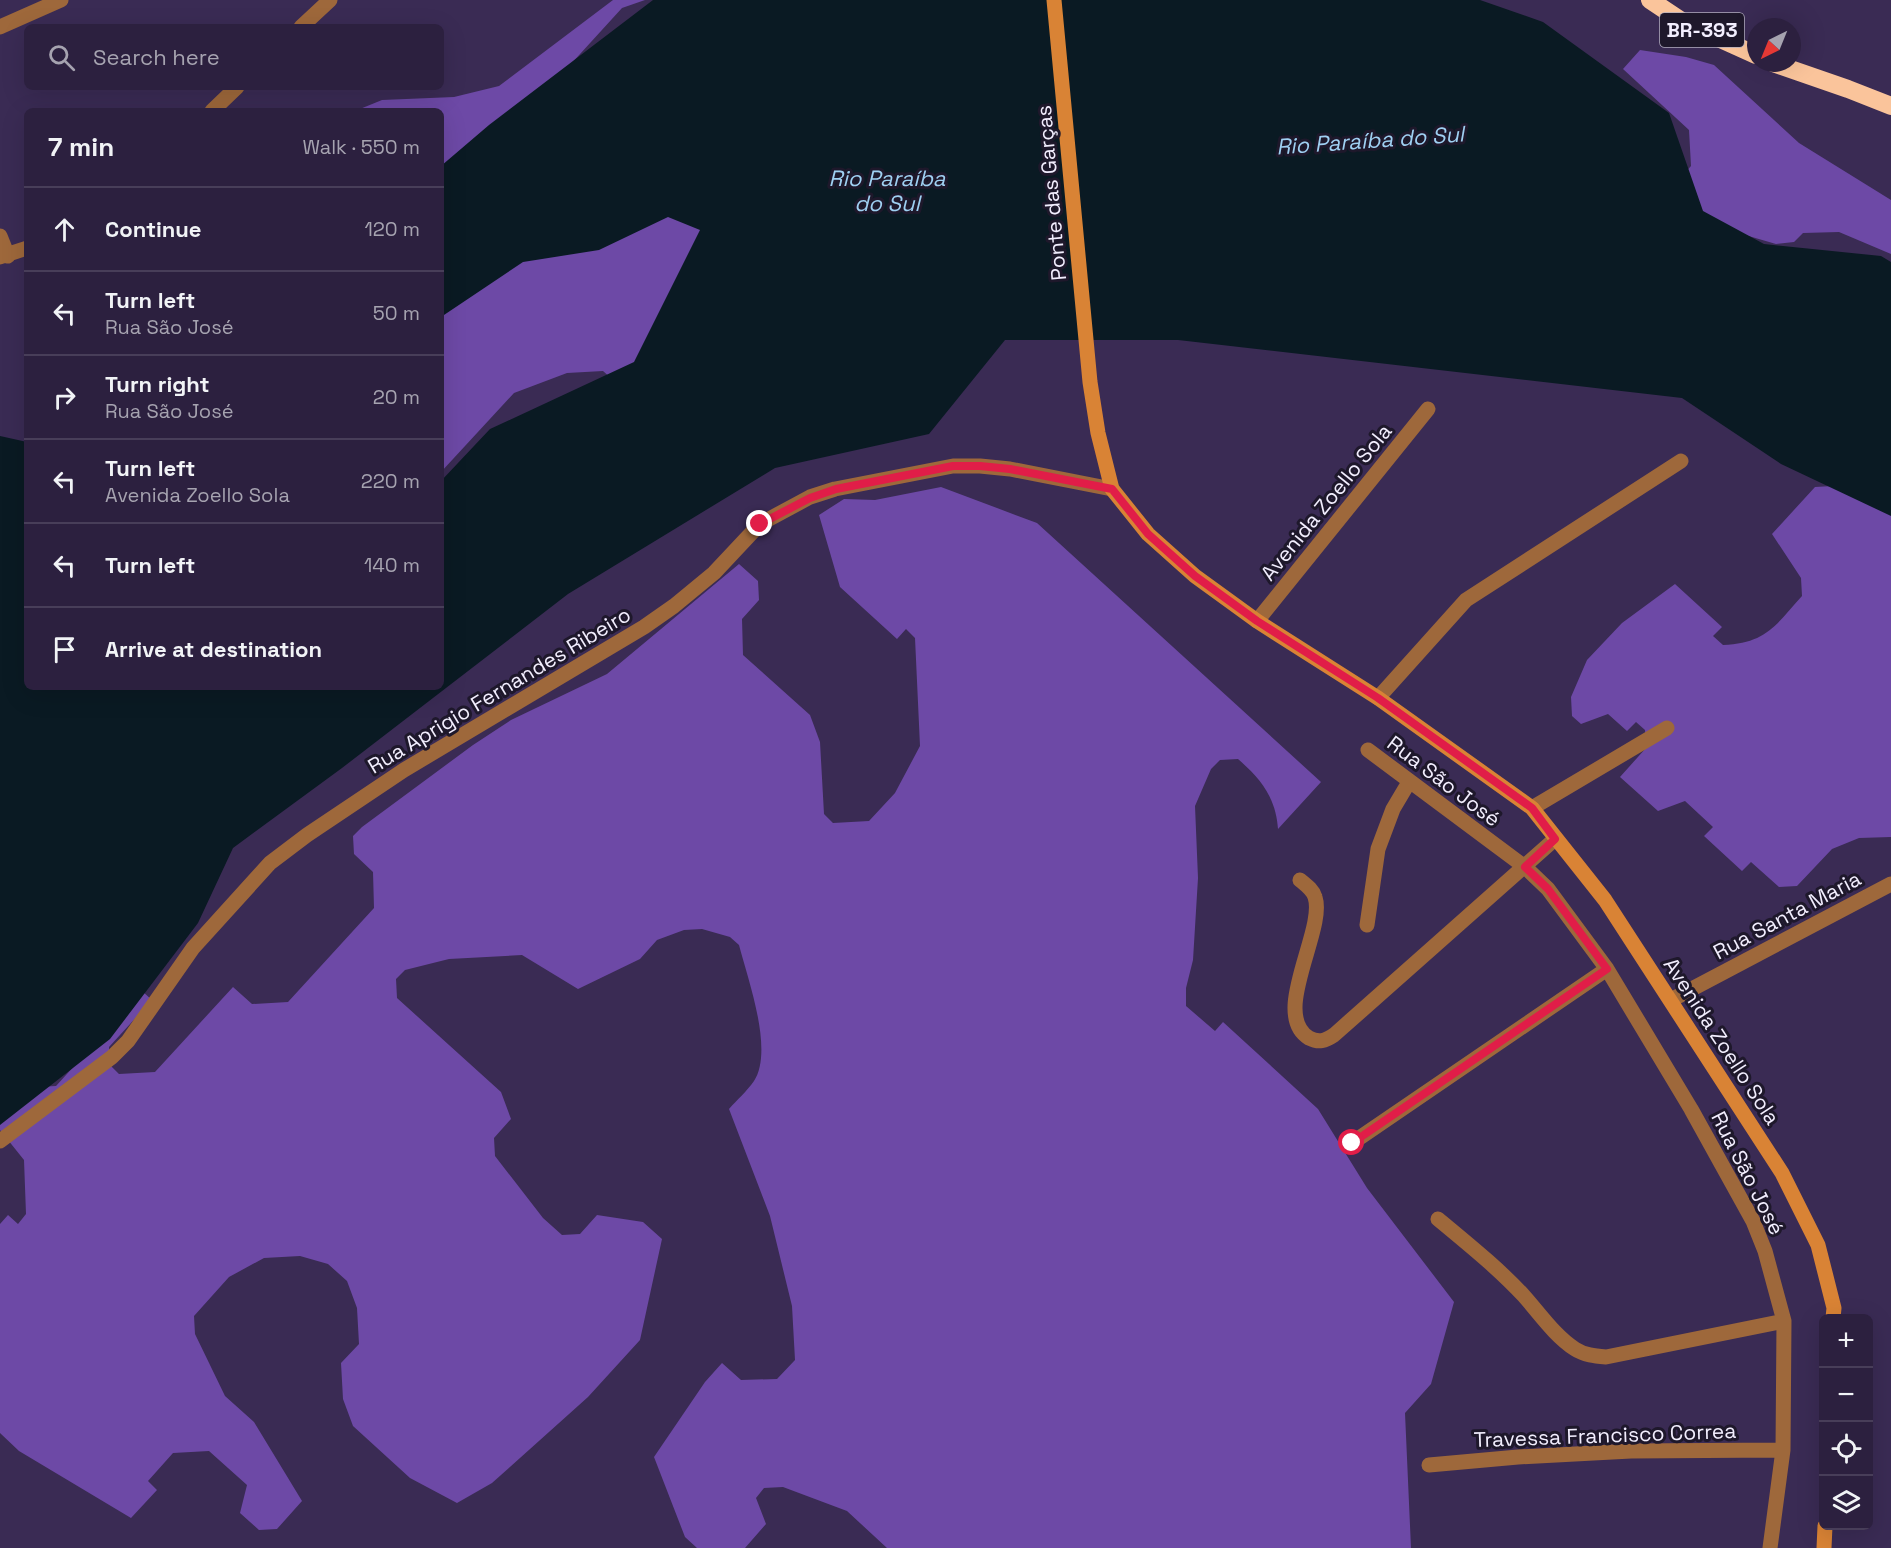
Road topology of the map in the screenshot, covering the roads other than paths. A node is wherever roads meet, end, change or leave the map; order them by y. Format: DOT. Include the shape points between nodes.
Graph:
graph roads {
  1 [pos="61,0"];
  2 [pos="330,0"];
  3 [pos="1054,0"];
  4 [pos="1650,0"];
  5 [pos="304,24"];
  6 [pos="0,27"];
  7 [pos="1747,51"];
  8 [pos="1799,72"];
  9 [pos="234,90"];
  10 [pos="1891,106"];
  11 [pos="215,108"];
  12 [pos="0,236"];
  13 [pos="24,249"];
  14 [pos="4,257"];
  15 [pos="1090,382"];
  16 [pos="1428,409"];
  17 [pos="1681,461"];
  18 [pos="1112,489"];
  19 [pos="1257,621"];
  20 [pos="1378,698"];
  21 [pos="1667,728"];
  22 [pos="1368,750"];
  23 [pos="1409,782"];
  24 [pos="1532,808"];
  25 [pos="1555,839"];
  26 [pos="1525,867"];
  27 [pos="1300,880"];
  28 [pos="1891,884"];
  29 [pos="1367,925"];
  30 [pos="1607,969"];
  31 [pos="1671,1000"];
  32 [pos="0,1141"];
  33 [pos="1352,1143"];
  34 [pos="1438,1219"];
  35 [pos="1833,1314"];
  36 [pos="1784,1321"];
  37 [pos="1783,1450"];
  38 [pos="1429,1465"];
  39 [pos="1825,1530"];
  40 [pos="1770,1548"];
  41 [pos="1824,1548"];
  1 -- 6 [label="street"];
  2 -- 5 [label="street"];
  3 -- 15 [label="main road, Ponte das Garças"];
  4 -- 7 [label="highway, BR-393" via="1683,21"];
  8 -- 10 [label="highway"];
  9 -- 11 [label="street"];
  12 -- 14 [label="street"];
  13 -- 14 [label="street"];
  15 -- 18 [label="main road, Avenida Zoello Sola"];
  16 -- 19 [label="street, Avenida Zoello Sola"];
  17 -- 20 [label="street" via="1466,600"];
  18 -- 19 [label="main road, Avenida Zoello Sola" via="1148,534 1195,576"];
  18 -- 32 [label="street, Rua Aprigio Fernandes Ribeiro" via="1010,469 953,466 836,489 760,524 714,573 644,627 405,770 270,863 193,948 128,1041"];
  19 -- 20 [label="main road, Avenida Zoello Sola"];
  20 -- 24 [label="main road, Avenida Zoello Sola"];
  21 -- 24 [label="street"];
  22 -- 23 [label="street, Rua São José"];
  23 -- 26 [label="street, Rua São José"];
  23 -- 29 [label="street" via="1393,809 1378,849"];
  24 -- 25 [label="main road, Avenida Zoello Sola"];
  25 -- 26 [label="street"];
  25 -- 31 [label="main road, Avenida Zoello Sola" via="1605,900"];
  26 -- 27 [label="street" via="1325,1041 1305,1035 1298,1024 1295,1005 1316,915 1315,898"];
  26 -- 30 [label="street, Rua São José" via="1548,889"];
  28 -- 31 [label="street, Rua Santa Maria"];
  30 -- 33 [label="street"];
  30 -- 36 [label="street, Rua São José" via="1753,1221"];
  31 -- 35 [label="main road, Avenida Zoello Sola" via="1782,1173 1818,1245"];
  34 -- 36 [label="street" via="1523,1295 1561,1338 1591,1356 1606,1357"];
  36 -- 37 [label="street, Rua São José"];
  37 -- 38 [label="street, Travessa Francisco Correa" via="1631,1451"];
  37 -- 40 [label="street, Rua São José"];
  39 -- 41 [label="main road"];
}
